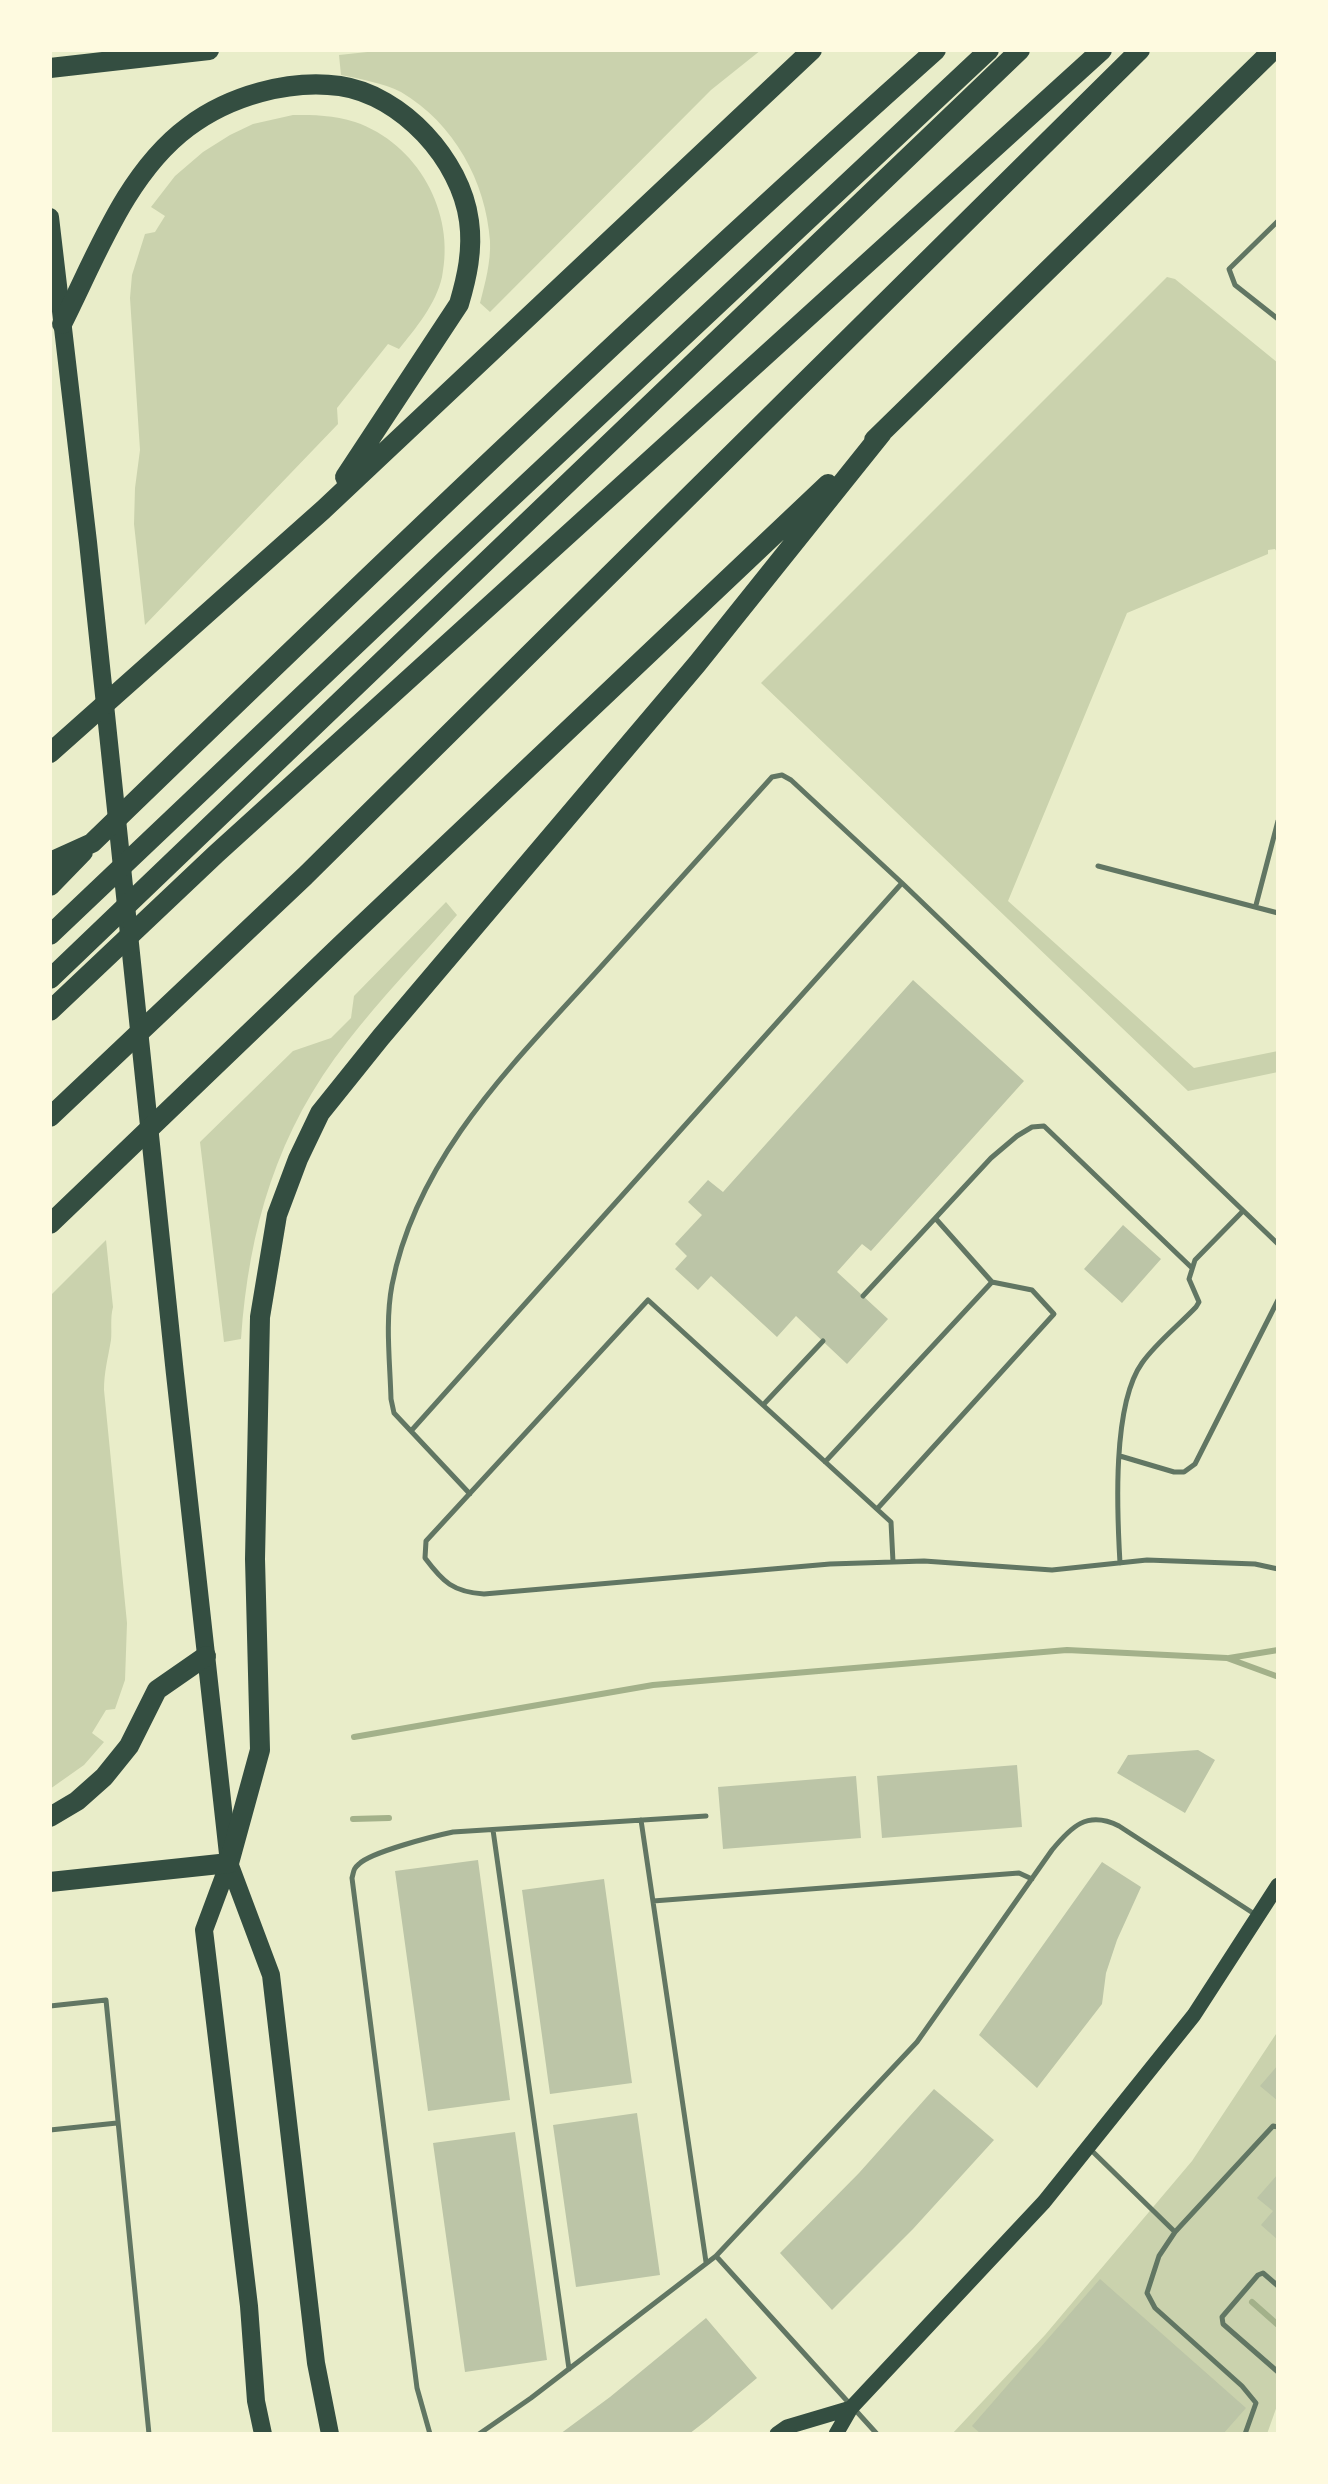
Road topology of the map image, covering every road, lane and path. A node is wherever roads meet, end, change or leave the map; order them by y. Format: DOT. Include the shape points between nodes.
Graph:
graph roads {
  1 [pos="209,50"];
  2 [pos="812,50"];
  3 [pos="936,50"];
  4 [pos="989,50"];
  5 [pos="1020,50"];
  6 [pos="1102,50"];
  7 [pos="1140,50"];
  8 [pos="1273,50"];
  9 [pos="50,68"];
  10 [pos="50,217"];
  11 [pos="1278,221"];
  12 [pos="1278,319"];
  13 [pos="62,324"];
  14 [pos="882,433"];
  15 [pos="322,510"];
  16 [pos="50,753"];
  17 [pos="1278,821"];
  18 [pos="92,843"];
  19 [pos="50,862"];
  20 [pos="1098,866"];
  21 [pos="902,883"];
  22 [pos="50,886"];
  23 [pos="1256,907"];
  24 [pos="1278,912"];
  25 [pos="50,935"];
  26 [pos="50,979"];
  27 [pos="50,1011"];
  28 [pos="50,1118"];
  29 [pos="1243,1210"];
  30 [pos="936,1219"];
  31 [pos="50,1224"];
  32 [pos="1278,1244"];
  33 [pos="1192,1268"];
  34 [pos="992,1282"];
  35 [pos="863,1296"];
  36 [pos="1278,1300"];
  37 [pos="823,1342"];
  38 [pos="763,1405"];
  39 [pos="412,1431"];
  40 [pos="1120,1456"];
  41 [pos="825,1462"];
  42 [pos="470,1494"];
  43 [pos="877,1509"];
  44 [pos="893,1562"];
  45 [pos="1120,1563"];
  46 [pos="1278,1569"];
  47 [pos="206,1656"];
  48 [pos="706,1816"];
  49 [pos="50,1818"];
  50 [pos="641,1820"];
  51 [pos="493,1830"];
  52 [pos="229,1864"];
  53 [pos="1033,1879"];
  54 [pos="50,1882"];
  55 [pos="1278,1886"];
  56 [pos="652,1901"];
  57 [pos="1258,1917"];
  58 [pos="50,2006"];
  59 [pos="118,2122"];
  60 [pos="1278,2128"];
  61 [pos="50,2130"];
  62 [pos="1088,2147"];
  63 [pos="1175,2232"];
  64 [pos="716,2256"];
  65 [pos="706,2263"];
  66 [pos="1278,2286"];
  67 [pos="568,2368"];
  68 [pos="1278,2372"];
  69 [pos="851,2408"];
  70 [pos="149,2434"];
  71 [pos="263,2434"];
  72 [pos="330,2434"];
  73 [pos="430,2434"];
  74 [pos="479,2434"];
  75 [pos="778,2434"];
  76 [pos="836,2434"];
  77 [pos="877,2434"];
  78 [pos="1246,2434"];
  1 -- 9 [label="highway"];
  2 -- 15 [label="highway"];
  3 -- 18 [label="highway" via="783,186"];
  4 -- 25 [label="highway"];
  5 -- 26 [label="highway"];
  6 -- 27 [label="highway"];
  7 -- 28 [label="highway" via="306,876"];
  8 -- 14 [label="highway"];
  10 -- 13 [label="main road"];
  11 -- 12 [label="lane" via="1229,269 1235,285"];
  13 -- 15 [label="highway" via="126,197 189,126 242,98 307,85 342,86 401,114 428,136 461,190 469,221 468,274 446,326"];
  13 -- 47 [label="main road"];
  14 -- 31 [label="highway"];
  14 -- 52 [label="highway" via="320,1113 298,1159 277,1215 260,1317 260,1750"];
  15 -- 16 [label="highway"];
  17 -- 23 [label="lane"];
  18 -- 19 [label="highway"];
  18 -- 22 [label="highway"];
  20 -- 23 [label="lane"];
  21 -- 29 [label="lane"];
  21 -- 39 [label="lane"];
  21 -- 39 [label="lane" via="791,780 772,777 528,1047 453,1140 404,1244 392,1287 391,1400"];
  23 -- 24 [label="lane"];
  29 -- 32 [label="lane"];
  29 -- 33 [label="lane"];
  30 -- 33 [label="lane" via="991,1158 1039,1125"];
  30 -- 34 [label="lane"];
  30 -- 35 [label="lane"];
  33 -- 40 [label="lane" via="1190,1284 1199,1302 1130,1384"];
  34 -- 41 [label="lane"];
  34 -- 43 [label="lane" via="1032,1290 1054,1314"];
  36 -- 40 [label="lane" via="1195,1464 1174,1472"];
  37 -- 38 [label="lane"];
  38 -- 41 [label="lane"];
  38 -- 42 [label="lane" via="648,1300"];
  39 -- 42 [label="lane"];
  40 -- 45 [label="lane"];
  41 -- 43 [label="lane"];
  42 -- 44 [label="lane" via="426,1540 424,1558 462,1593"];
  43 -- 44 [label="lane" via="891,1522"];
  44 -- 45 [label="lane" via="1052,1570"];
  45 -- 46 [label="lane"];
  47 -- 49 [label="highway" via="157,1690 129,1746 104,1777"];
  47 -- 52 [label="main road"];
  48 -- 50 [label="lane"];
  50 -- 51 [label="lane"];
  50 -- 56 [label="lane"];
  51 -- 67 [label="lane"];
  51 -- 73 [label="lane" via="425,1837 363,1860 352,1878 417,2388"];
  52 -- 54 [label="highway"];
  52 -- 71 [label="main road" via="204,1930"];
  52 -- 72 [label="main road" via="271,1975"];
  53 -- 56 [label="lane" via="1018,1873"];
  53 -- 57 [label="lane" via="1068,1830 1079,1822 1108,1821"];
  53 -- 64 [label="lane" via="917,2042"];
  55 -- 57 [label="main road"];
  56 -- 65 [label="lane"];
  57 -- 62 [label="main road" via="1194,2015"];
  58 -- 59 [label="lane" via="106,2000"];
  59 -- 61 [label="lane"];
  59 -- 70 [label="lane"];
  60 -- 63 [label="lane" via="1272,2126"];
  62 -- 63 [label="lane"];
  62 -- 69 [label="main road"];
  63 -- 78 [label="lane" via="1147,2293 1256,2403"];
  64 -- 65 [label="lane"];
  64 -- 69 [label="lane"];
  65 -- 67 [label="lane"];
  66 -- 68 [label="lane" via="1258,2274 1222,2317"];
  67 -- 74 [label="lane"];
  69 -- 75 [label="main road"];
  69 -- 76 [label="main road"];
  69 -- 77 [label="lane"];
}
